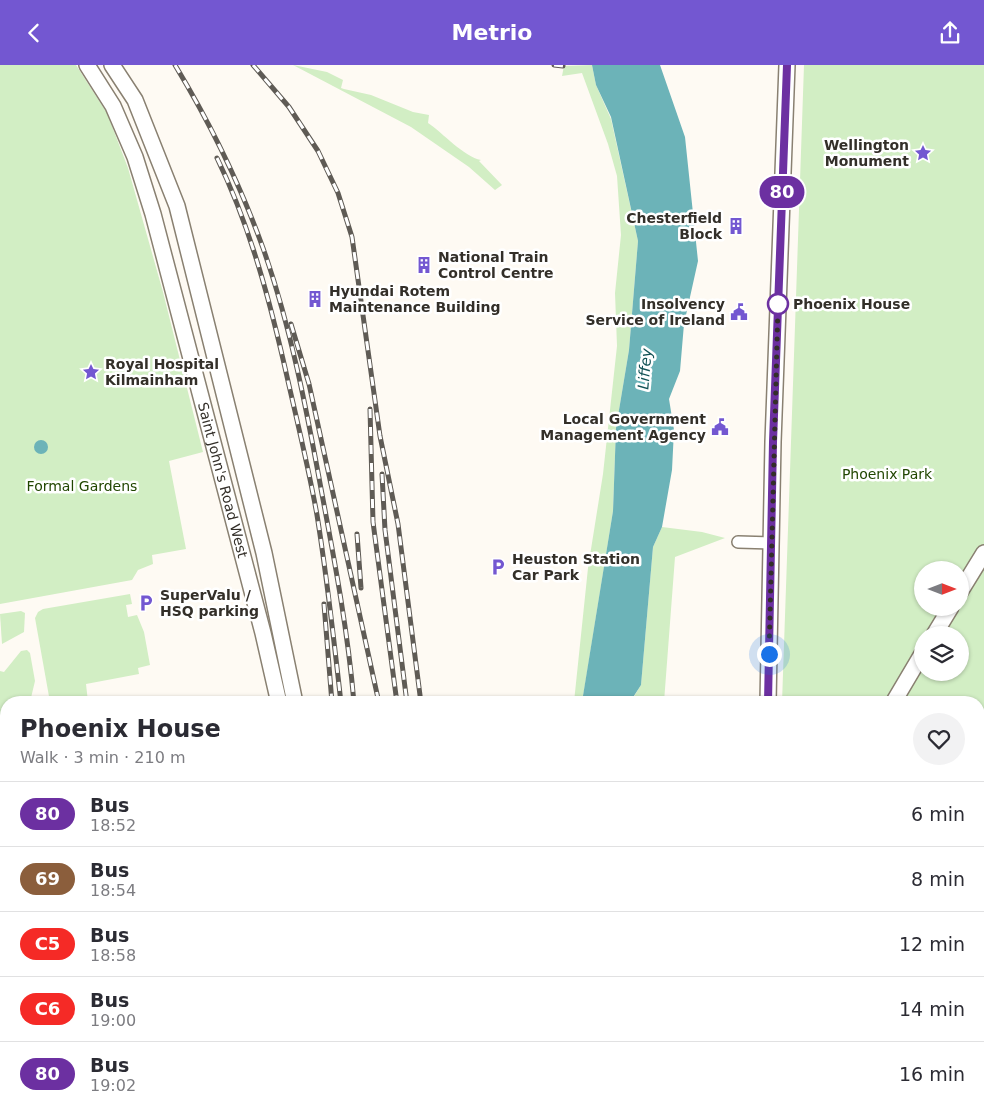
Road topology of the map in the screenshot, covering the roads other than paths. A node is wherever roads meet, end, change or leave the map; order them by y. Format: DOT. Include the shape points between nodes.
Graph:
graph roads {
  1 [pos="87,65"];
  2 [pos="112,65"];
  3 [pos="787,66"];
  4 [pos="738,542"];
  5 [pos="771,543"];
  6 [pos="984,553"];
  7 [pos="969,577"];
  8 [pos="914,668"];
  9 [pos="278,696"];
  10 [pos="294,696"];
  11 [pos="768,696"];
  12 [pos="897,696"];
  1 -- 9 [label="main road, Saint John's Road West" via="113,105 135,157 153,214 264,633"];
  2 -- 10 [label="main road, Saint John's Road West" via="135,100 177,206 264,553"];
  3 -- 5 [label="main road"];
  4 -- 5 [label="street"];
  5 -- 11 [label="main road"];
  6 -- 7 [label="main road"];
  8 -- 12 [label="main road"];
}
